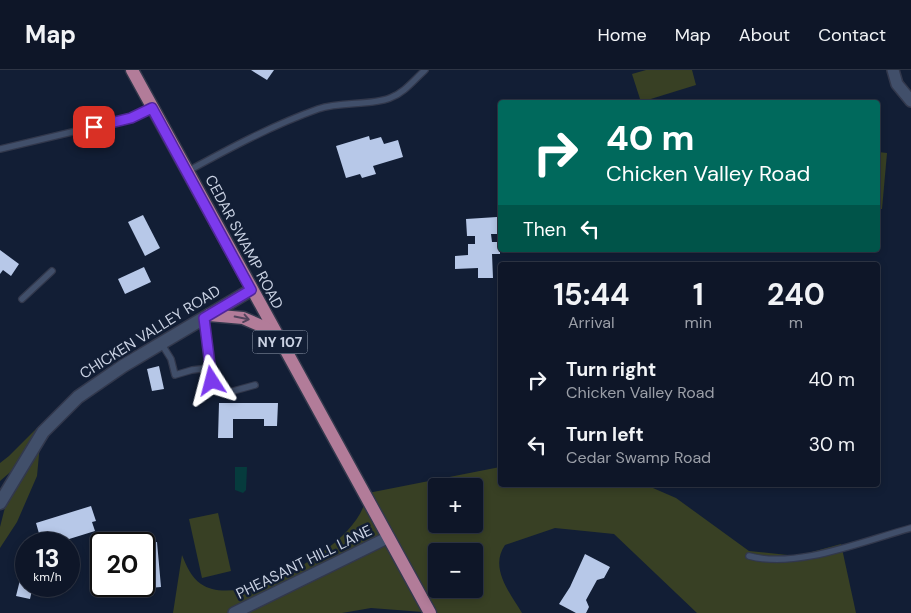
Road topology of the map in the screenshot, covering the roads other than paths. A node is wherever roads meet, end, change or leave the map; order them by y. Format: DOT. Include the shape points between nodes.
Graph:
graph roads {
  1 [pos="132,70"];
  2 [pos="425,70"];
  3 [pos="893,70"];
  4 [pos="911,101"];
  5 [pos="152,108"];
  6 [pos="0,149"];
  7 [pos="188,171"];
  8 [pos="52,271"];
  9 [pos="251,290"];
  10 [pos="22,299"];
  11 [pos="207,316"];
  12 [pos="274,331"];
  13 [pos="161,343"];
  14 [pos="209,368"];
  15 [pos="255,385"];
  16 [pos="0,502"];
  17 [pos="911,528"];
  18 [pos="387,538"];
  19 [pos="749,556"];
  20 [pos="234,613"];
  21 [pos="430,613"];
  1 -- 5 [label="main road, CEDAR SWAMP ROAD / NY 107"];
  2 -- 7 [label="lane" via="403,91 388,99 319,108 268,129"];
  3 -- 4 [label="street" via="897,84"];
  5 -- 6 [label="lane" via="131,118"];
  5 -- 7 [label="main road, CEDAR SWAMP ROAD / NY 107"];
  7 -- 9 [label="main road, CEDAR SWAMP ROAD / NY 107"];
  8 -- 10 [label="lane"];
  9 -- 11 [label="main road, CHICKEN VALLEY ROAD"];
  9 -- 12 [label="main road, CEDAR SWAMP ROAD / NY 107"];
  11 -- 12 [label="main road, one-way" via="243,318"];
  11 -- 13 [label="main road, CHICKEN VALLEY ROAD"];
  11 -- 14 [label="lane"];
  12 -- 18 [label="main road, CEDAR SWAMP ROAD / NY 107"];
  13 -- 14 [label="lane" via="171,359 175,376"];
  13 -- 16 [label="main road, CHICKEN VALLEY ROAD" via="115,371 62,411 43,432"];
  14 -- 15 [label="lane" via="212,381 226,393"];
  17 -- 19 [label="lane" via="798,559 763,560"];
  18 -- 20 [label="street, PHEASANT HILL LANE"];
  18 -- 21 [label="main road, CEDAR SWAMP ROAD / NY 107"];
}
